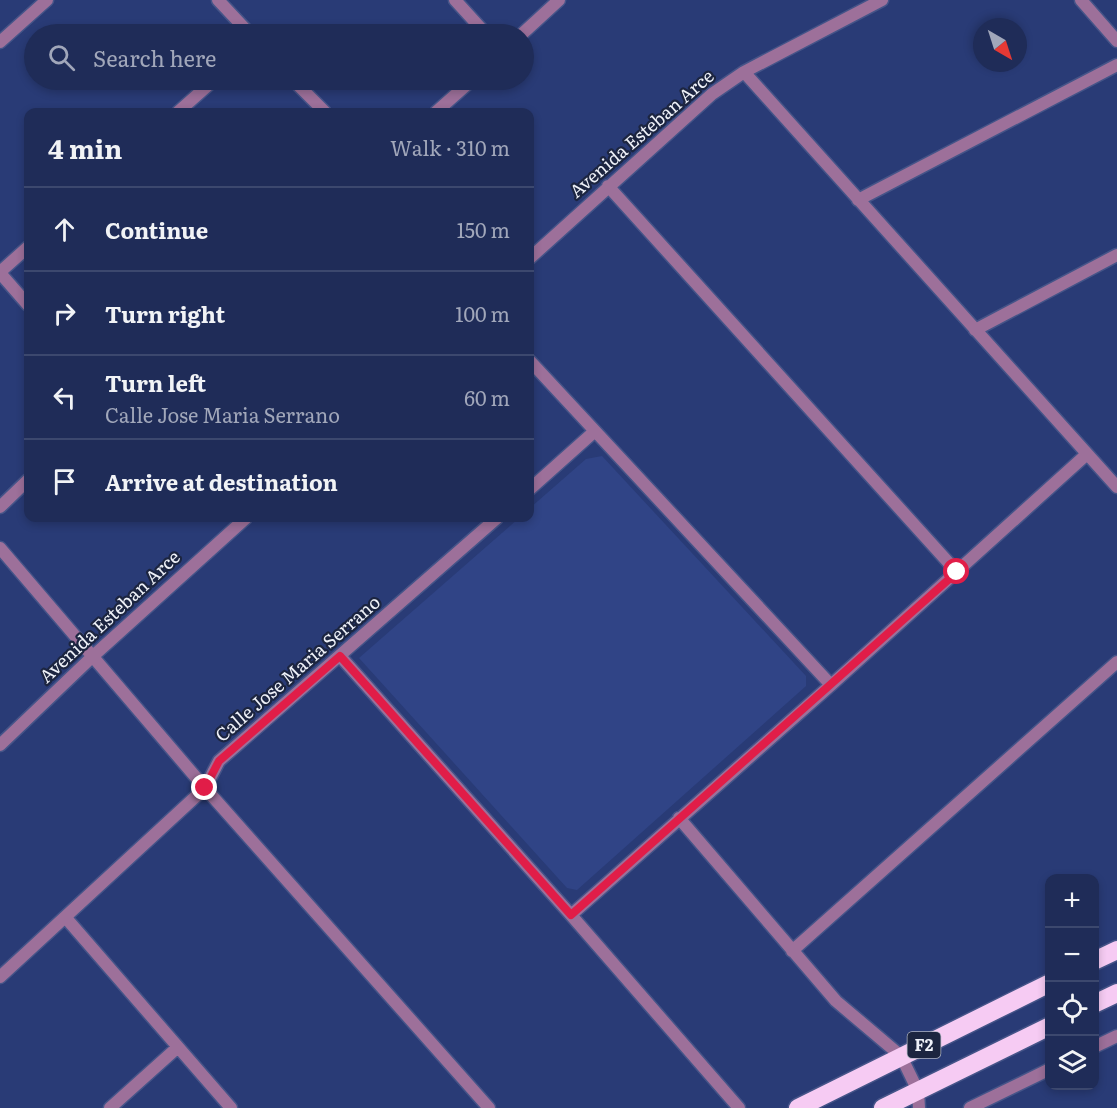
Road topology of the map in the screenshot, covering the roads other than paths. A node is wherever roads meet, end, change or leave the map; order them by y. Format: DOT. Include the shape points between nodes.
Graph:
graph roads {
  1 [pos="47,0"];
  2 [pos="218,0"];
  3 [pos="455,0"];
  4 [pos="559,0"];
  5 [pos="882,0"];
  6 [pos="1082,0"];
  7 [pos="861,4"];
  8 [pos="241,24"];
  9 [pos="477,24"];
  10 [pos="533,24"];
  11 [pos="1117,41"];
  12 [pos="0,42"];
  13 [pos="1117,65"];
  14 [pos="744,72"];
  15 [pos="203,90"];
  16 [pos="303,90"];
  17 [pos="461,90"];
  18 [pos="182,108"];
  19 [pos="321,108"];
  20 [pos="440,108"];
  21 [pos="608,186"];
  22 [pos="858,200"];
  23 [pos="24,251"];
  24 [pos="534,254"];
  25 [pos="1117,255"];
  26 [pos="0,273"];
  27 [pos="24,300"];
  28 [pos="975,330"];
  29 [pos="534,365"];
  30 [pos="595,431"];
  31 [pos="1087,454"];
  32 [pos="24,484"];
  33 [pos="534,485"];
  34 [pos="1117,487"];
  35 [pos="0,507"];
  36 [pos="242,522"];
  37 [pos="493,522"];
  38 [pos="0,548"];
  39 [pos="957,572"];
  40 [pos="340,656"];
  41 [pos="92,657"];
  42 [pos="1117,662"];
  43 [pos="831,685"];
  44 [pos="0,745"];
  45 [pos="205,788"];
  46 [pos="679,818"];
  47 [pos="571,915"];
  48 [pos="66,918"];
  49 [pos="1117,950"];
  50 [pos="792,951"];
  51 [pos="1099,959"];
  52 [pos="0,977"];
  53 [pos="1045,985"];
  54 [pos="1117,993"];
  55 [pos="1099,1002"];
  56 [pos="1045,1029"];
  57 [pos="1117,1036"];
  58 [pos="1099,1045"];
  59 [pos="178,1047"];
  60 [pos="901,1056"];
  61 [pos="1045,1071"];
  62 [pos="919,1099"];
  63 [pos="110,1108"];
  64 [pos="231,1108"];
  65 [pos="489,1108"];
  66 [pos="739,1108"];
  67 [pos="798,1108"];
  68 [pos="883,1108"];
  69 [pos="970,1108"];
  1 -- 12 [label="street"];
  2 -- 8 [label="street"];
  3 -- 9 [label="street"];
  4 -- 10 [label="street"];
  5 -- 7 [label="street, Avenida Esteban Arce"];
  6 -- 11 [label="street"];
  7 -- 14 [label="street, Avenida Esteban Arce"];
  13 -- 22 [label="street"];
  14 -- 21 [label="street, Avenida Esteban Arce" via="712,94"];
  14 -- 22 [label="street"];
  15 -- 18 [label="street"];
  16 -- 19 [label="street"];
  17 -- 20 [label="street"];
  21 -- 24 [label="street, Avenida Esteban Arce"];
  21 -- 39 [label="street"];
  22 -- 28 [label="street"];
  23 -- 26 [label="street"];
  25 -- 28 [label="street"];
  26 -- 27 [label="street"];
  28 -- 31 [label="street"];
  29 -- 30 [label="street"];
  30 -- 33 [label="street"];
  30 -- 43 [label="street"];
  31 -- 34 [label="street"];
  31 -- 39 [label="street"];
  32 -- 35 [label="street"];
  36 -- 41 [label="street, Avenida Esteban Arce"];
  37 -- 40 [label="street, Calle Jose Maria Serrano"];
  38 -- 41 [label="street"];
  39 -- 43 [label="street"];
  40 -- 45 [label="street, Calle Jose Maria Serrano" via="219,761"];
  40 -- 47 [label="street"];
  41 -- 44 [label="street, Avenida Esteban Arce"];
  41 -- 45 [label="street"];
  42 -- 50 [label="street"];
  43 -- 46 [label="street"];
  45 -- 48 [label="street, Calle Jose Maria Serrano"];
  45 -- 65 [label="street"];
  46 -- 47 [label="street"];
  46 -- 50 [label="street"];
  47 -- 66 [label="street"];
  48 -- 52 [label="street, Calle Jose Maria Serrano"];
  48 -- 59 [label="street"];
  49 -- 51 [label="highway"];
  50 -- 60 [label="street" via="836,1001"];
  53 -- 60 [label="highway, F2"];
  54 -- 55 [label="highway"];
  56 -- 62 [label="highway, F2"];
  57 -- 58 [label="street"];
  59 -- 63 [label="street"];
  59 -- 64 [label="street"];
  60 -- 62 [label="street"];
  60 -- 67 [label="highway, F2"];
  61 -- 69 [label="street"];
  62 -- 68 [label="highway, F2"];
}
